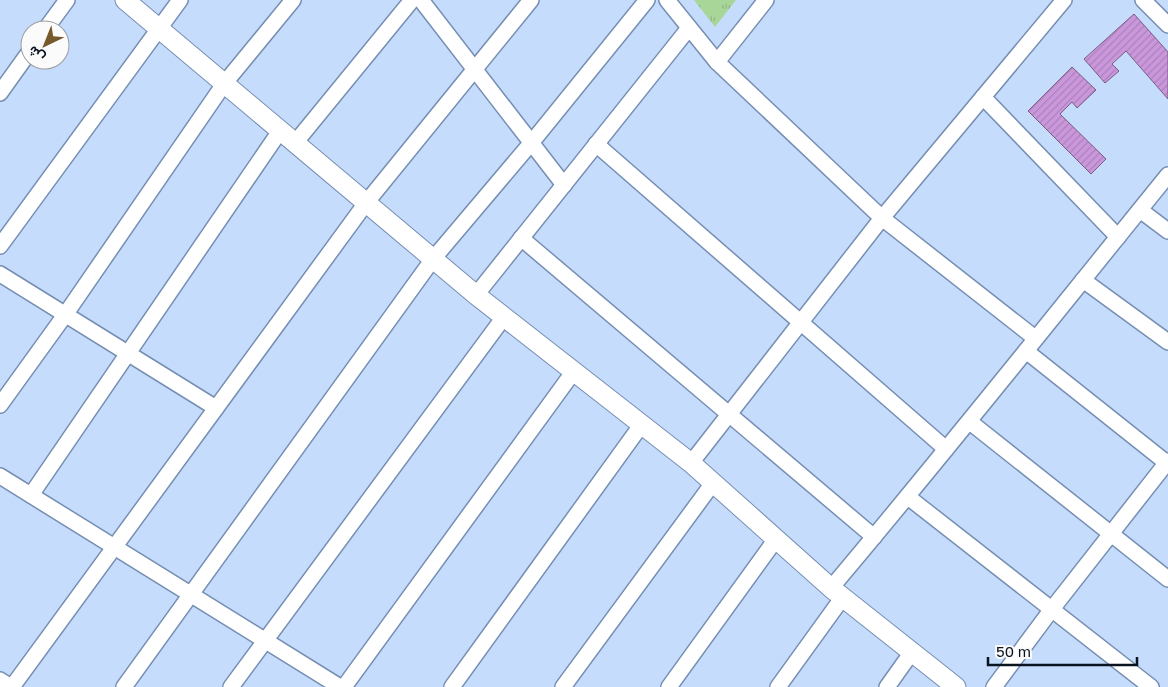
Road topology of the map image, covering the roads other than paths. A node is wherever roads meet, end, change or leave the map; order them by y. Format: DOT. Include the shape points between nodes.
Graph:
graph roads {
  1 [pos="67,0"];
  2 [pos="125,0"];
  3 [pos="180,0"];
  4 [pos="293,0"];
  5 [pos="412,0"];
  6 [pos="421,0"];
  7 [pos="531,0"];
  8 [pos="647,0"];
  9 [pos="668,0"];
  10 [pos="766,0"];
  11 [pos="1064,0"];
  12 [pos="1143,0"];
  13 [pos="52,20"];
  14 [pos="1168,25"];
  15 [pos="158,28"];
  16 [pos="690,28"];
  17 [pos="717,62"];
  18 [pos="20,66"];
  19 [pos="475,70"];
  20 [pos="224,84"];
  21 [pos="0,93"];
  22 [pos="983,97"];
  23 [pos="280,131"];
  24 [pos="532,142"];
  25 [pos="295,144"];
  26 [pos="596,144"];
  27 [pos="1168,175"];
  28 [pos="564,184"];
  29 [pos="366,203"];
  30 [pos="1140,210"];
  31 [pos="882,218"];
  32 [pos="1168,231"];
  33 [pos="1118,237"];
  34 [pos="521,238"];
  35 [pos="0,246"];
  36 [pos="433,259"];
  37 [pos="0,274"];
  38 [pos="1084,280"];
  39 [pos="476,295"];
  40 [pos="65,315"];
  41 [pos="504,317"];
  42 [pos="800,322"];
  43 [pos="1035,338"];
  44 [pos="1168,342"];
  45 [pos="1026,351"];
  46 [pos="128,353"];
  47 [pos="574,371"];
  48 [pos="0,405"];
  49 [pos="216,408"];
  50 [pos="730,415"];
  51 [pos="970,422"];
  52 [pos="642,424"];
  53 [pos="946,449"];
  54 [pos="691,463"];
  55 [pos="1167,463"];
  56 [pos="0,476"];
  57 [pos="713,483"];
  58 [pos="31,495"];
  59 [pos="908,497"];
  60 [pos="1111,533"];
  61 [pos="874,537"];
  62 [pos="776,539"];
  63 [pos="115,547"];
  64 [pos="1168,580"];
  65 [pos="837,593"];
  66 [pos="191,594"];
  67 [pos="1052,609"];
  68 [pos="265,641"];
  69 [pos="912,652"];
  70 [pos="0,680"];
  71 [pos="11,687"];
  72 [pos="124,687"];
  73 [pos="231,687"];
  74 [pos="340,687"];
  75 [pos="344,687"];
  76 [pos="452,687"];
  77 [pos="563,687"];
  78 [pos="669,687"];
  79 [pos="778,687"];
  80 [pos="887,687"];
  81 [pos="956,687"];
  82 [pos="994,687"];
  83 [pos="1151,687"];
  1 -- 13 [label="street"];
  2 -- 15 [label="street"];
  3 -- 15 [label="street"];
  4 -- 20 [label="street"];
  5 -- 25 [label="street"];
  6 -- 19 [label="street"];
  7 -- 19 [label="street"];
  8 -- 24 [label="street"];
  9 -- 16 [label="street"];
  10 -- 17 [label="street"];
  11 -- 22 [label="street"];
  12 -- 14 [label="street"];
  15 -- 20 [label="street"];
  15 -- 35 [label="street"];
  16 -- 17 [label="street"];
  16 -- 26 [label="street"];
  17 -- 31 [label="street"];
  18 -- 21 [label="street"];
  19 -- 24 [label="street"];
  19 -- 29 [label="street"];
  20 -- 23 [label="street"];
  20 -- 40 [label="street"];
  22 -- 31 [label="street"];
  22 -- 33 [label="street"];
  23 -- 25 [label="street"];
  23 -- 46 [label="street"];
  24 -- 28 [label="street"];
  24 -- 36 [label="street"];
  25 -- 29 [label="street"];
  26 -- 28 [label="street"];
  26 -- 42 [label="street"];
  27 -- 30 [label="street"];
  28 -- 34 [label="street"];
  29 -- 36 [label="street"];
  29 -- 49 [label="street"];
  30 -- 32 [label="street"];
  30 -- 33 [label="street"];
  31 -- 42 [label="street"];
  31 -- 43 [label="street"];
  33 -- 38 [label="street"];
  34 -- 39 [label="street"];
  34 -- 50 [label="street"];
  36 -- 39 [label="street"];
  36 -- 66 [label="street"];
  37 -- 40 [label="street"];
  38 -- 43 [label="street"];
  38 -- 44 [label="street"];
  39 -- 41 [label="street"];
  40 -- 46 [label="street"];
  40 -- 48 [label="street"];
  41 -- 47 [label="street"];
  41 -- 68 [label="street"];
  42 -- 50 [label="street"];
  42 -- 53 [label="street"];
  43 -- 45 [label="street"];
  45 -- 51 [label="street"];
  45 -- 55 [label="street"];
  46 -- 49 [label="street"];
  46 -- 58 [label="street"];
  47 -- 52 [label="street"];
  47 -- 75 [label="street"];
  49 -- 63 [label="street"];
  50 -- 54 [label="street"];
  50 -- 61 [label="street"];
  51 -- 53 [label="street"];
  51 -- 60 [label="street"];
  52 -- 54 [label="street"];
  52 -- 76 [label="street"];
  53 -- 59 [label="street"];
  54 -- 57 [label="street"];
  55 -- 60 [label="street"];
  56 -- 58 [label="street"];
  57 -- 62 [label="street"];
  57 -- 77 [label="street"];
  58 -- 63 [label="street"];
  59 -- 61 [label="street"];
  59 -- 67 [label="street"];
  60 -- 64 [label="street"];
  60 -- 67 [label="street"];
  61 -- 65 [label="street"];
  62 -- 65 [label="street"];
  62 -- 78 [label="street"];
  63 -- 66 [label="street"];
  63 -- 71 [label="street"];
  65 -- 69 [label="street"];
  65 -- 79 [label="street"];
  66 -- 68 [label="street"];
  66 -- 72 [label="street"];
  67 -- 82 [label="street"];
  67 -- 83 [label="street"];
  68 -- 73 [label="street"];
  68 -- 74 [label="street"];
  69 -- 80 [label="street"];
  69 -- 81 [label="street"];
  70 -- 71 [label="street"];
}
